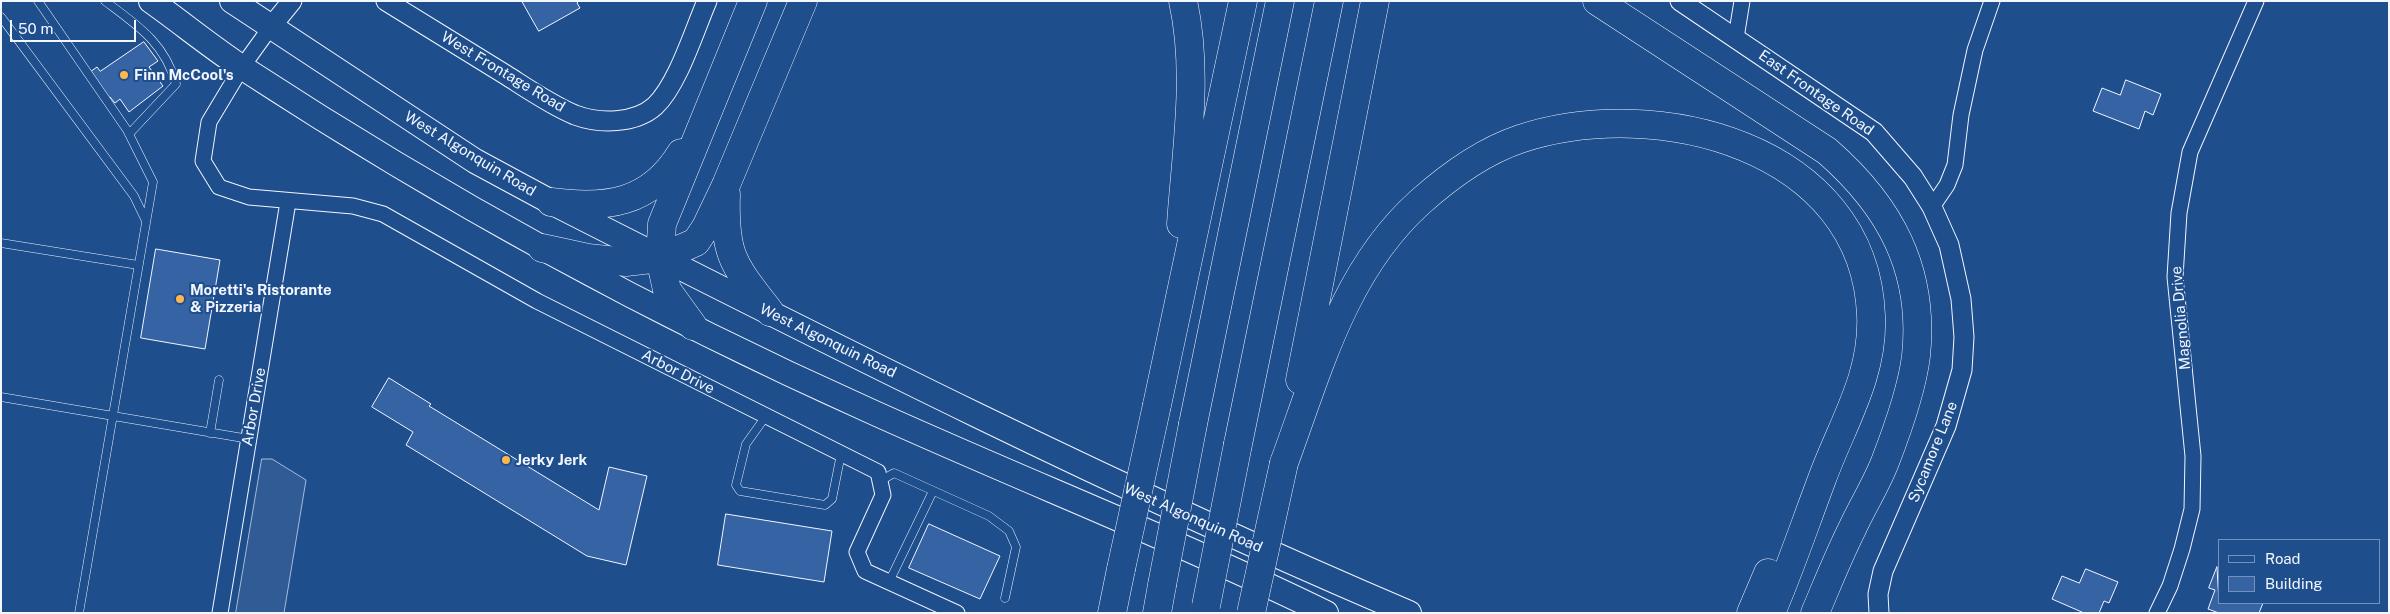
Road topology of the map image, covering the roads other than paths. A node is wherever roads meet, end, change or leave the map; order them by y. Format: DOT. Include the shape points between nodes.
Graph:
graph roads {
  1 [pos="38,1"];
  2 [pos="105,1"];
  3 [pos="151,1"];
  4 [pos="232,1"];
  5 [pos="292,1"];
  6 [pos="386,1"];
  7 [pos="707,1"];
  8 [pos="753,1"];
  9 [pos="803,1"];
  10 [pos="1183,1"];
  11 [pos="1243,1"];
  12 [pos="1280,1"];
  13 [pos="1329,1"];
  14 [pos="1375,1"];
  15 [pos="1597,1"];
  16 [pos="1680,1"];
  17 [pos="1742,1"];
  18 [pos="1992,1"];
  19 [pos="2256,1"];
  20 [pos="1,17"];
  21 [pos="270,28"];
  22 [pos="1736,38"];
  23 [pos="242,67"];
  24 [pos="710,105"];
  25 [pos="130,134"];
  26 [pos="726,185"];
  27 [pos="288,202"];
  28 [pos="551,202"];
  29 [pos="1932,207"];
  30 [pos="146,221"];
  31 [pos="1,243"];
  32 [pos="542,248"];
  33 [pos="660,258"];
  34 [pos="138,265"];
  35 [pos="770,312"];
  36 [pos="1175,318"];
  37 [pos="693,326"];
  38 [pos="219,380"];
  39 [pos="1,397"];
  40 [pos="112,416"];
  41 [pos="766,416"];
  42 [pos="210,433"];
  43 [pos="249,439"];
  44 [pos="841,454"];
  45 [pos="1284,463"];
  46 [pos="1822,476"];
  47 [pos="880,481"];
  48 [pos="933,491"];
  49 [pos="889,582"];
  50 [pos="1005,598"];
  51 [pos="1205,609"];
  52 [pos="79,613"];
  53 [pos="220,613"];
  54 [pos="956,613"];
  55 [pos="1112,613"];
  56 [pos="1157,613"];
  57 [pos="1251,613"];
  58 [pos="1326,613"];
  59 [pos="1409,613"];
  60 [pos="1751,613"];
  61 [pos="1771,613"];
  62 [pos="1815,613"];
  63 [pos="1879,613"];
  64 [pos="2157,613"];
  1 -- 25 [label="lane"];
  2 -- 25 [label="lane" via="147,32 173,71 176,84"];
  3 -- 23 [label="main road"];
  4 -- 21 [label="main road, West Algonquin Road"];
  5 -- 21 [label="street"];
  6 -- 7 [label="street, West Frontage Road" via="576,115 621,121 654,107 669,89"];
  8 -- 24 [label="highway"];
  9 -- 26 [label="highway"];
  10 -- 36 [label="highway" via="1189,27 1190,83"];
  11 -- 36 [label="highway"];
  12 -- 56 [label="highway, bridge"];
  13 -- 51 [label="highway, bridge"];
  14 -- 45 [label="highway"];
  15 -- 62 [label="highway" via="1826,151 1877,203 1905,257 1916,308 1917,330 1916,356 1908,392 1885,463"];
  16 -- 22 [label="street, East Frontage Road"];
  17 -- 22 [label="street"];
  18 -- 29 [label="street" via="1975,50 1961,115 1955,164 1947,185"];
  19 -- 64 [label="street, Magnolia Drive" via="2190,152 2179,213 2175,277 2193,456 2192,509 2170,586"];
  20 -- 30 [label="lane" via="134,196"];
  21 -- 23 [label="street, Arbor Drive"];
  21 -- 28 [label="main road, West Algonquin Road" via="475,161"];
  22 -- 29 [label="street, East Frontage Road" via="1874,132 1913,177"];
  23 -- 27 [label="street, Arbor Drive" via="209,122 203,161 219,187 249,197"];
  23 -- 32 [label="main road" via="369,148"];
  24 -- 28 [label="highway" via="670,170 648,190 609,203 574,205"];
  24 -- 33 [label="highway" via="662,224"];
  25 -- 30 [label="lane" via="152,182"];
  26 -- 33 [label="highway" via="696,242"];
  26 -- 35 [label="highway" via="728,249 738,270"];
  27 -- 41 [label="street, Arbor Drive" via="353,206 383,214 537,301"];
  27 -- 43 [label="street, Arbor Drive"];
  28 -- 33 [label="main road, West Algonquin Road"];
  29 -- 63 [label="street, Sycamore Lane" via="1949,246 1961,299 1962,370 1946,426 1883,571 1878,594"];
  30 -- 34 [label="lane"];
  31 -- 34 [label="lane"];
  32 -- 33 [label="highway" via="626,262"];
  32 -- 37 [label="main road"];
  33 -- 35 [label="main road, West Algonquin Road"];
  33 -- 37 [label="highway" via="667,290"];
  34 -- 40 [label="lane"];
  35 -- 59 [label="main road, West Algonquin Road" via="1104,478"];
  36 -- 55 [label="highway, bridge"];
  37 -- 58 [label="main road" via="866,410"];
  38 -- 42 [label="lane"];
  39 -- 40 [label="lane"];
  40 -- 42 [label="lane"];
  40 -- 52 [label="lane"];
  41 -- 44 [label="street, Arbor Drive"];
  41 -- 44 [label="lane" via="746,444 736,485 740,491 824,505 832,499"];
  42 -- 43 [label="lane"];
  43 -- 53 [label="street, Arbor Drive"];
  44 -- 47 [label="street, Arbor Drive" via="878,472"];
  45 -- 46 [label="highway" via="1333,330 1356,283 1392,229 1419,202 1472,163 1518,139 1575,127 1638,123 1680,127 1718,136 1761,154 1808,186 1842,222 1861,261 1868,286 1871,339 1859,393"];
  45 -- 57 [label="highway, bridge"];
  46 -- 60 [label="highway" via="1783,539"];
  46 -- 61 [label="highway"];
  47 -- 48 [label="lane" via="894,472"];
  47 -- 49 [label="street" via="883,495 857,552 865,571"];
  48 -- 49 [label="lane"];
  48 -- 50 [label="lane" via="989,516 1010,531 1016,547"];
  49 -- 54 [label="street"];
}
